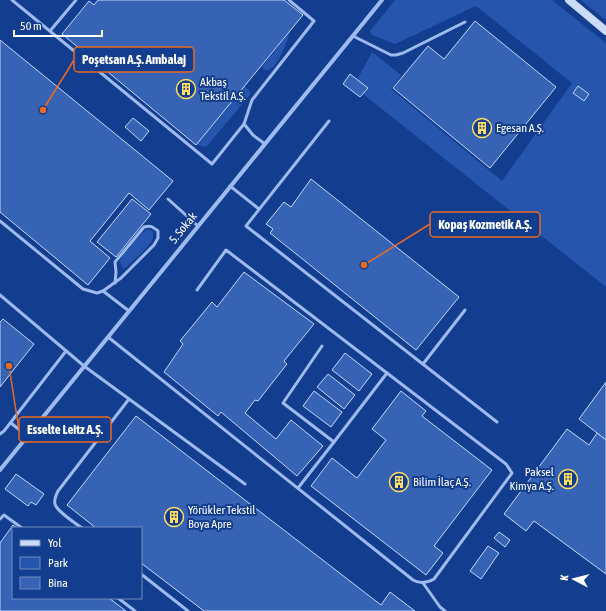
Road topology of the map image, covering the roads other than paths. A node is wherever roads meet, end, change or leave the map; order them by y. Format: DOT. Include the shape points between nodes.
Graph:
graph roads {
  1 [pos="12,0"];
  2 [pos="76,0"];
  3 [pos="289,0"];
  4 [pos="382,0"];
  5 [pos="569,0"];
  6 [pos="465,22"];
  7 [pos="50,31"];
  8 [pos="606,31"];
  9 [pos="353,36"];
  10 [pos="329,121"];
  11 [pos="244,124"];
  12 [pos="265,144"];
  13 [pos="230,186"];
  14 [pos="168,199"];
  15 [pos="259,209"];
  16 [pos="0,221"];
  17 [pos="198,226"];
  18 [pos="115,283"];
  19 [pos="196,290"];
  20 [pos="103,291"];
  21 [pos="0,295"];
  22 [pos="465,310"];
  23 [pos="129,311"];
  24 [pos="108,337"];
  25 [pos="322,346"];
  26 [pos="66,351"];
  27 [pos="423,364"];
  28 [pos="84,366"];
  29 [pos="387,373"];
  30 [pos="129,399"];
  31 [pos="497,422"];
  32 [pos="11,423"];
  33 [pos="0,434"];
  34 [pos="27,436"];
  35 [pos="334,442"];
  36 [pos="0,470"];
  37 [pos="245,484"];
  38 [pos="298,488"];
  39 [pos="0,520"];
  40 [pos="21,527"];
  41 [pos="81,527"];
  42 [pos="142,575"];
  43 [pos="423,583"];
  44 [pos="119,599"];
  45 [pos="135,611"];
  46 [pos="188,611"];
  47 [pos="445,611"];
  1 -- 7 [label="lane"];
  2 -- 7 [label="lane"];
  3 -- 11 [label="lane" via="314,21 252,100"];
  4 -- 9 [label="street, 5. Sokak"];
  5 -- 8 [label="main road"];
  6 -- 9 [label="lane" via="396,55 391,55"];
  7 -- 11 [label="lane" via="212,164"];
  9 -- 12 [label="street, 5. Sokak"];
  10 -- 15 [label="lane"];
  11 -- 12 [label="lane"];
  12 -- 13 [label="street, 5. Sokak"];
  13 -- 15 [label="lane"];
  13 -- 17 [label="street, 5. Sokak"];
  14 -- 17 [label="lane"];
  15 -- 27 [label="lane" via="246,226"];
  16 -- 20 [label="lane" via="84,289 97,293"];
  17 -- 23 [label="street, 5. Sokak"];
  18 -- 18 [label="lane" via="114,262 144,227 153,227 158,231 154,245"];
  18 -- 20 [label="lane"];
  19 -- 29 [label="lane" via="226,250"];
  20 -- 23 [label="lane"];
  21 -- 26 [label="lane"];
  22 -- 27 [label="lane"];
  23 -- 24 [label="street, 5. Sokak"];
  24 -- 28 [label="street, 5. Sokak"];
  24 -- 38 [label="lane"];
  25 -- 35 [label="lane" via="283,403"];
  26 -- 28 [label="lane"];
  26 -- 32 [label="lane"];
  27 -- 31 [label="lane"];
  28 -- 30 [label="lane"];
  28 -- 34 [label="street, 5. Sokak"];
  29 -- 35 [label="lane"];
  29 -- 43 [label="lane" via="506,464 512,473 434,579"];
  30 -- 37 [label="lane"];
  30 -- 41 [label="lane" via="55,499 54,504 57,508"];
  32 -- 33 [label="lane"];
  32 -- 34 [label="lane"];
  34 -- 36 [label="street, 5. Sokak"];
  35 -- 38 [label="lane"];
  38 -- 43 [label="lane" via="414,580"];
  39 -- 40 [label="lane" via="4,515"];
  42 -- 46 [label="lane"];
  43 -- 47 [label="lane"];
  44 -- 45 [label="lane"];
}
